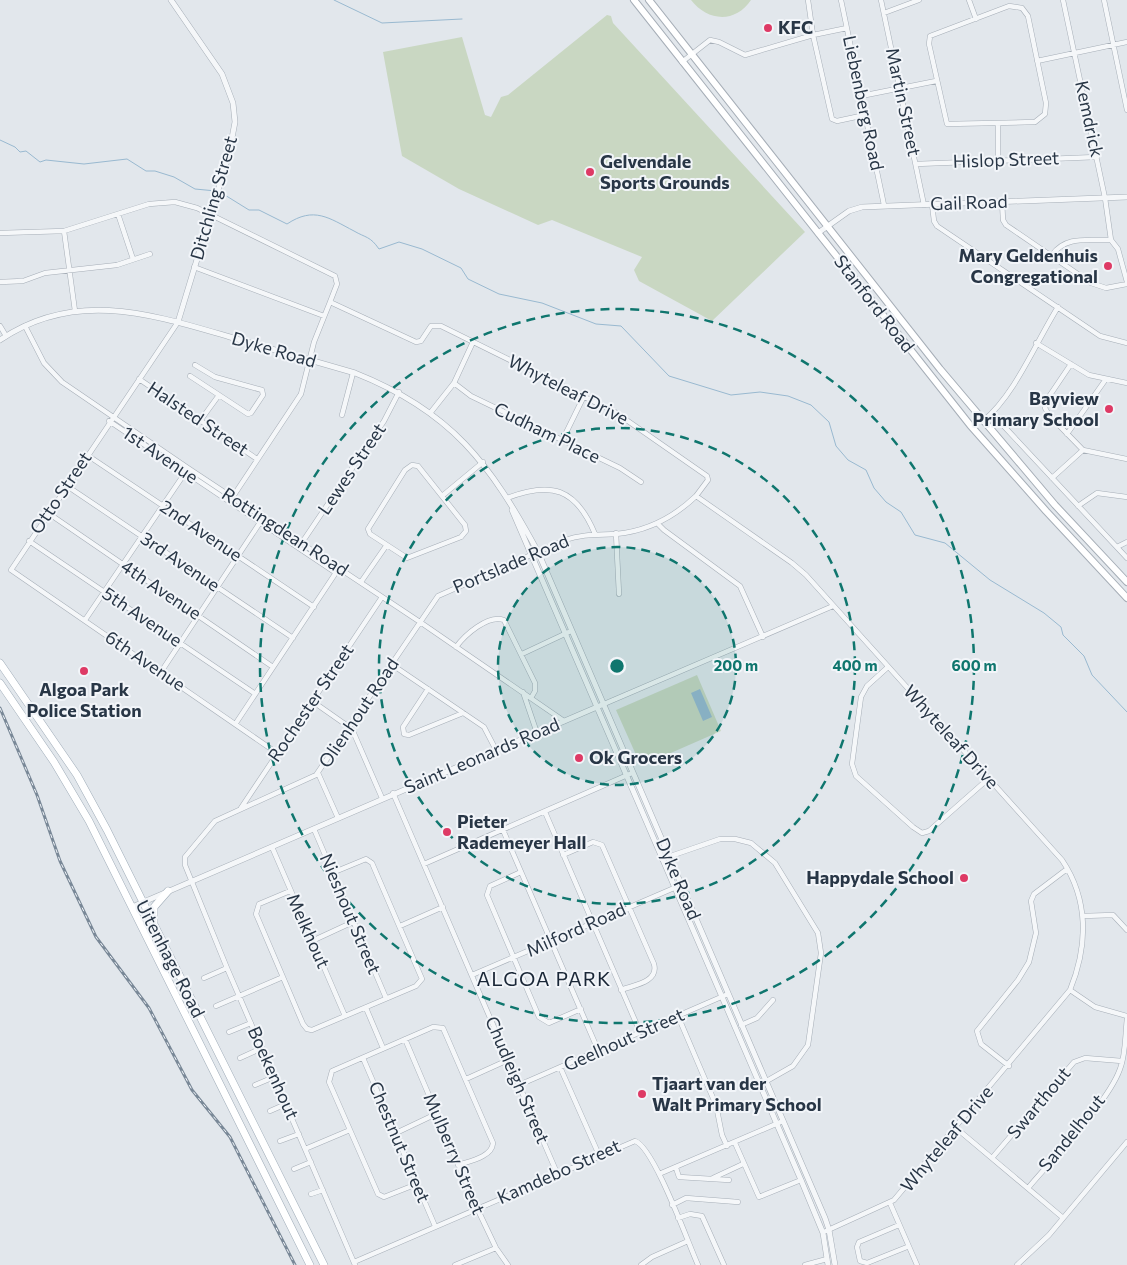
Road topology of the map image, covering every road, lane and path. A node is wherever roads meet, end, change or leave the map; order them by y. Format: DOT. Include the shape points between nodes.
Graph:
graph roads {
  1 [pos="171,0"];
  2 [pos="634,0"];
  3 [pos="649,0"];
  4 [pos="808,0"];
  5 [pos="841,0"];
  6 [pos="881,0"];
  7 [pos="919,0"];
  8 [pos="969,0"];
  9 [pos="1063,0"];
  10 [pos="1104,0"];
  11 [pos="884,12"];
  12 [pos="976,19"];
  13 [pos="847,28"];
  14 [pos="813,35"];
  15 [pos="1127,42"];
  16 [pos="1113,44"];
  17 [pos="1075,52"];
  18 [pos="691,54"];
  19 [pos="1037,61"];
  20 [pos="682,62"];
  21 [pos="936,81"];
  22 [pos="899,88"];
  23 [pos="861,96"];
  24 [pos="1127,110"];
  25 [pos="865,116"];
  26 [pos="998,124"];
  27 [pos="1096,157"];
  28 [pos="998,160"];
  29 [pos="916,164"];
  30 [pos="1127,197"];
  31 [pos="1105,198"];
  32 [pos="1002,202"];
  33 [pos="924,204"];
  34 [pos="932,204"];
  35 [pos="884,205"];
  36 [pos="118,214"];
  37 [pos="210,214"];
  38 [pos="827,226"];
  39 [pos="64,230"];
  40 [pos="0,233"];
  41 [pos="818,233"];
  42 [pos="1110,240"];
  43 [pos="150,254"];
  44 [pos="1052,255"];
  45 [pos="133,260"];
  46 [pos="194,267"];
  47 [pos="70,269"];
  48 [pos="0,282"];
  49 [pos="1127,283"];
  50 [pos="330,302"];
  51 [pos="1058,307"];
  52 [pos="75,311"];
  53 [pos="324,316"];
  54 [pos="178,322"];
  55 [pos="0,326"];
  56 [pos="25,326"];
  57 [pos="6,336"];
  58 [pos="0,340"];
  59 [pos="473,342"];
  60 [pos="1036,343"];
  61 [pos="1127,343"];
  62 [pos="310,361"];
  63 [pos="1071,364"];
  64 [pos="195,365"];
  65 [pos="353,373"];
  66 [pos="190,376"];
  67 [pos="215,377"];
  68 [pos="139,379"];
  69 [pos="1106,379"];
  70 [pos="454,382"];
  71 [pos="1127,383"];
  72 [pos="208,388"];
  73 [pos="399,392"];
  74 [pos="220,395"];
  75 [pos="584,396"];
  76 [pos="430,412"];
  77 [pos="342,415"];
  78 [pos="113,416"];
  79 [pos="983,420"];
  80 [pos="109,421"];
  81 [pos="200,421"];
  82 [pos="999,421"];
  83 [pos="1067,434"];
  84 [pos="562,441"];
  85 [pos="1083,450"];
  86 [pos="87,455"];
  87 [pos="258,459"];
  88 [pos="1127,459"];
  89 [pos="483,462"];
  90 [pos="187,470"];
  91 [pos="1052,478"];
  92 [pos="641,482"];
  93 [pos="67,486"];
  94 [pos="442,496"];
  95 [pos="696,496"];
  96 [pos="1127,497"];
  97 [pos="232,498"];
  98 [pos="506,498"];
  99 [pos="1078,506"];
  100 [pos="163,507"];
  101 [pos="48,513"];
  102 [pos="262,520"];
  103 [pos="658,524"];
  104 [pos="595,534"];
  105 [pos="616,534"];
  106 [pos="142,537"];
  107 [pos="29,541"];
  108 [pos="1127,542"];
  109 [pos="302,544"];
  110 [pos="386,546"];
  111 [pos="1117,547"];
  112 [pos="538,552"];
  113 [pos="530,555"];
  114 [pos="238,556"];
  115 [pos="1127,558"];
  116 [pos="124,564"];
  117 [pos="340,568"];
  118 [pos="12,571"];
  119 [pos="336,573"];
  120 [pos="361,582"];
  121 [pos="1127,582"];
  122 [pos="218,587"];
  123 [pos="105,592"];
  124 [pos="619,594"];
  125 [pos="382,596"];
  126 [pos="1127,598"];
  127 [pos="833,606"];
  128 [pos="314,608"];
  129 [pos="199,615"];
  130 [pos="85,620"];
  131 [pos="420,622"];
  132 [pos="571,631"];
  133 [pos="564,634"];
  134 [pos="763,637"];
  135 [pos="294,638"];
  136 [pos="180,643"];
  137 [pos="456,647"];
  138 [pos="522,654"];
  139 [pos="0,662"];
  140 [pos="391,664"];
  141 [pos="273,667"];
  142 [pos="888,667"];
  143 [pos="160,672"];
  144 [pos="0,683"];
  145 [pos="428,689"];
  146 [pos="523,692"];
  147 [pos="254,693"];
  148 [pos="531,698"];
  149 [pos="312,701"];
  150 [pos="604,704"];
  151 [pos="597,706"];
  152 [pos="463,713"];
  153 [pos="564,721"];
  154 [pos="236,723"];
  155 [pos="350,726"];
  156 [pos="537,733"];
  157 [pos="496,750"];
  158 [pos="278,753"];
  159 [pos="318,773"];
  160 [pos="632,773"];
  161 [pos="626,776"];
  162 [pos="988,779"];
  163 [pos="393,793"];
  164 [pos="382,798"];
  165 [pos="240,809"];
  166 [pos="545,812"];
  167 [pos="338,818"];
  168 [pos="314,829"];
  169 [pos="503,830"];
  170 [pos="272,847"];
  171 [pos="563,855"];
  172 [pos="668,856"];
  173 [pos="662,859"];
  174 [pos="424,864"];
  175 [pos="1067,869"];
  176 [pos="332,872"];
  177 [pos="521,872"];
  178 [pos="192,881"];
  179 [pos="680,885"];
  180 [pos="674,888"];
  181 [pos="168,891"];
  182 [pos="290,891"];
  183 [pos="142,903"];
  184 [pos="132,907"];
  185 [pos="443,907"];
  186 [pos="630,907"];
  187 [pos="1083,916"];
  188 [pos="353,922"];
  189 [pos="592,923"];
  190 [pos="155,925"];
  191 [pos="400,926"];
  192 [pos="1127,930"];
  193 [pos="551,940"];
  194 [pos="312,941"];
  195 [pos="514,957"];
  196 [pos="227,968"];
  197 [pos="472,975"];
  198 [pos="283,977"];
  199 [pos="204,978"];
  200 [pos="621,990"];
  201 [pos="1070,990"];
  202 [pos="728,994"];
  203 [pos="239,996"];
  204 [pos="721,997"];
  205 [pos="386,998"];
  206 [pos="772,1000"];
  207 [pos="760,1002"];
  208 [pos="216,1006"];
  209 [pos="766,1006"];
  210 [pos="366,1008"];
  211 [pos="581,1009"];
  212 [pos="345,1016"];
  213 [pos="678,1016"];
  214 [pos="1127,1018"];
  215 [pos="250,1023"];
  216 [pos="741,1025"];
  217 [pos="228,1032"];
  218 [pos="640,1032"];
  219 [pos="405,1039"];
  220 [pos="262,1048"];
  221 [pos="383,1048"];
  222 [pos="598,1050"];
  223 [pos="240,1058"];
  224 [pos="363,1058"];
  225 [pos="508,1060"];
  226 [pos="1122,1061"];
  227 [pos="1009,1066"];
  228 [pos="560,1067"];
  229 [pos="274,1077"];
  230 [pos="466,1079"];
  231 [pos="766,1081"];
  232 [pos="255,1084"];
  233 [pos="519,1085"];
  234 [pos="760,1085"];
  235 [pos="286,1104"];
  236 [pos="270,1110"];
  237 [pos="436,1114"];
  238 [pos="783,1121"];
  239 [pos="777,1124"];
  240 [pos="956,1128"];
  241 [pos="350,1130"];
  242 [pos="396,1133"];
  243 [pos="299,1134"];
  244 [pos="280,1141"];
  245 [pos="1127,1142"];
  246 [pos="734,1143"];
  247 [pos="727,1146"];
  248 [pos="305,1149"];
  249 [pos="599,1155"];
  250 [pos="992,1158"];
  251 [pos="311,1162"];
  252 [pos="743,1164"];
  253 [pos="458,1166"];
  254 [pos="676,1168"];
  255 [pos="294,1169"];
  256 [pos="557,1173"];
  257 [pos="659,1174"];
  258 [pos="710,1179"];
  259 [pos="729,1180"];
  260 [pos="801,1180"];
  261 [pos="417,1184"];
  262 [pos="1028,1188"];
  263 [pos="323,1190"];
  264 [pos="312,1194"];
  265 [pos="738,1202"];
  266 [pos="890,1203"];
  267 [pos="672,1205"];
  268 [pos="477,1208"];
  269 [pos="1062,1217"];
  270 [pos="678,1218"];
  271 [pos="899,1225"];
  272 [pos="435,1226"];
  273 [pos="829,1230"];
  274 [pos="823,1233"];
  275 [pos="688,1241"];
  276 [pos="907,1246"];
  277 [pos="496,1248"];
  278 [pos="827,1262"];
  279 [pos="354,1263"];
  280 [pos="310,1265"];
  281 [pos="324,1265"];
  282 [pos="455,1265"];
  283 [pos="508,1265"];
  284 [pos="641,1265"];
  285 [pos="698,1265"];
  286 [pos="724,1265"];
  287 [pos="805,1265"];
  288 [pos="835,1265"];
  289 [pos="917,1265"];
  290 [pos="1016,1265"];
  1 -- 37 [label="street, Ditchling Street" via="222,74 233,103 232,145"];
  2 -- 20 [label="main road, Stanford Road"];
  3 -- 18 [label="main road, Stanford Road"];
  4 -- 14 [label="street"];
  5 -- 13 [label="street, Liebenberg Road"];
  6 -- 11 [label="street, Martin Street"];
  7 -- 11 [label="street"];
  8 -- 12 [label="street"];
  9 -- 17 [label="street, Kemdrick"];
  10 -- 16 [label="street"];
  11 -- 22 [label="street, Martin Street"];
  12 -- 19 [label="street" via="1009,6 1022,8 1028,16"];
  12 -- 21 [label="street" via="930,36"];
  13 -- 14 [label="street"];
  13 -- 23 [label="street, Liebenberg Road"];
  14 -- 18 [label="street" via="745,54 710,40"];
  14 -- 25 [label="street" via="832,119 838,121"];
  15 -- 16 [label="street"];
  16 -- 17 [label="street"];
  16 -- 24 [label="street"];
  17 -- 19 [label="street"];
  17 -- 27 [label="street, Kemdrick"];
  18 -- 20 [label="street"];
  18 -- 38 [label="main road, Stanford Road"];
  19 -- 26 [label="street" via="1046,103 1045,114 1035,122"];
  20 -- 41 [label="main road, Stanford Road"];
  21 -- 22 [label="street"];
  21 -- 26 [label="street" via="947,124"];
  22 -- 23 [label="street"];
  22 -- 29 [label="street, Martin Street"];
  23 -- 25 [label="street, Liebenberg Road"];
  25 -- 35 [label="street, Liebenberg Road"];
  26 -- 28 [label="street"];
  27 -- 28 [label="street, Hislop Street"];
  27 -- 31 [label="street, Kemdrick"];
  28 -- 29 [label="street, Hislop Street"];
  29 -- 33 [label="street, Martin Street"];
  30 -- 31 [label="street, Gail Road"];
  31 -- 32 [label="street, Gail Road"];
  31 -- 42 [label="street, Kemdrick"];
  32 -- 34 [label="street, Gail Road"];
  32 -- 44 [label="street" via="1004,223"];
  33 -- 34 [label="street, Gail Road"];
  33 -- 35 [label="street, Gail Road"];
  34 -- 51 [label="street" via="937,226"];
  35 -- 38 [label="street, Gail Road" via="852,209"];
  36 -- 37 [label="street" via="166,202 183,204"];
  36 -- 39 [label="street"];
  36 -- 45 [label="street"];
  37 -- 46 [label="street, Ditchling Street"];
  37 -- 50 [label="street" via="335,276 337,284"];
  38 -- 41 [label="street, Gail Road"];
  38 -- 79 [label="main road, Stanford Road"];
  39 -- 40 [label="street"];
  39 -- 47 [label="street"];
  41 -- 126 [label="main road, Stanford Road" via="970,425"];
  42 -- 44 [label="street" via="1068,241 1060,244"];
  42 -- 49 [label="street" via="1118,249"];
  43 -- 45 [label="street"];
  44 -- 49 [label="street" via="1097,286 1110,288"];
  45 -- 47 [label="street" via="114,266"];
  46 -- 53 [label="street"];
  46 -- 54 [label="street, Ditchling Street"];
  47 -- 48 [label="street" via="23,281"];
  47 -- 52 [label="street"];
  50 -- 53 [label="street"];
  50 -- 59 [label="street, Whyteleaf Drive" via="413,342 421,341 430,327 436,325"];
  51 -- 60 [label="street"];
  51 -- 61 [label="street" via="1104,338"];
  52 -- 54 [label="street, Dyke Road" via="127,311"];
  52 -- 56 [label="street, Dyke Road"];
  53 -- 62 [label="street"];
  54 -- 62 [label="street, Dyke Road"];
  54 -- 68 [label="street, Otto Street"];
  55 -- 57 [label="street"];
  56 -- 57 [label="street, Dyke Road"];
  56 -- 78 [label="street, Rottingdean Road" via="50,371"];
  57 -- 58 [label="street, Dyke Road"];
  59 -- 70 [label="street"];
  59 -- 75 [label="street, Whyteleaf Drive"];
  60 -- 63 [label="street"];
  60 -- 79 [label="street" via="1028,361 995,410"];
  62 -- 65 [label="street, Dyke Road"];
  62 -- 87 [label="street" via="301,394"];
  63 -- 69 [label="street" via="1089,376"];
  63 -- 83 [label="street" via="1045,406 1046,412"];
  64 -- 67 [label="street"];
  65 -- 73 [label="street, Dyke Road"];
  65 -- 77 [label="street"];
  66 -- 72 [label="street"];
  67 -- 72 [label="street"];
  67 -- 74 [label="street" via="260,389 263,393 249,415"];
  68 -- 78 [label="street, Otto Street"];
  68 -- 81 [label="street, Halsted Street"];
  69 -- 71 [label="street"];
  69 -- 83 [label="street"];
  70 -- 76 [label="street"];
  70 -- 84 [label="street, Cudham Place" via="471,396"];
  72 -- 74 [label="street"];
  73 -- 76 [label="street, Dyke Road"];
  73 -- 109 [label="street, Lewes Street" via="384,421"];
  74 -- 81 [label="street"];
  75 -- 84 [label="street"];
  75 -- 95 [label="street, Whyteleaf Drive" via="621,415 707,476 708,480"];
  76 -- 89 [label="street, Dyke Road"];
  78 -- 80 [label="street, Otto Street"];
  78 -- 90 [label="street, Rottingdean Road"];
  79 -- 121 [label="main road, Stanford Road" via="1055,505"];
  80 -- 86 [label="street, Otto Street"];
  80 -- 90 [label="street, 1st Avenue"];
  81 -- 87 [label="street, Halsted Street"];
  82 -- 91 [label="street"];
  83 -- 85 [label="street"];
  84 -- 92 [label="street, Cudham Place" via="620,468"];
  85 -- 88 [label="street"];
  85 -- 91 [label="street"];
  86 -- 93 [label="street, Otto Street"];
  86 -- 100 [label="street, 2nd Avenue"];
  87 -- 97 [label="street"];
  89 -- 94 [label="street"];
  89 -- 98 [label="street, Dyke Road"];
  90 -- 97 [label="street, Rottingdean Road"];
  90 -- 100 [label="street"];
  90 -- 102 [label="street, 1st Avenue"];
  91 -- 99 [label="street"];
  93 -- 101 [label="street, Otto Street"];
  93 -- 106 [label="street, 3rd Avenue"];
  94 -- 110 [label="street" via="465,525 463,536 410,558"];
  94 -- 110 [label="street" via="418,466 412,464 408,467 368,526 370,534"];
  95 -- 103 [label="street, Portslade Road"];
  95 -- 127 [label="street, Whyteleaf Drive" via="792,563"];
  96 -- 99 [label="street" via="1097,493"];
  97 -- 102 [label="street, Rottingdean Road"];
  98 -- 104 [label="street" via="535,489 563,494 585,511"];
  98 -- 112 [label="street, Dyke Road"];
  98 -- 113 [label="street, Dyke Road"];
  99 -- 111 [label="street"];
  100 -- 106 [label="street"];
  100 -- 114 [label="street, 2nd Avenue"];
  101 -- 107 [label="street, Otto Street"];
  101 -- 116 [label="street, 4th Avenue"];
  102 -- 109 [label="street, Rottingdean Road"];
  102 -- 114 [label="street"];
  102 -- 119 [label="street, 1st Avenue"];
  103 -- 105 [label="street, Portslade Road"];
  103 -- 134 [label="street" via="736,582"];
  104 -- 105 [label="street, Portslade Road"];
  104 -- 112 [label="street, Portslade Road" via="573,537"];
  105 -- 124 [label="street"];
  106 -- 116 [label="street"];
  106 -- 122 [label="street, 3rd Avenue"];
  107 -- 118 [label="street, Otto Street"];
  107 -- 123 [label="street, 5th Avenue"];
  108 -- 111 [label="street"];
  109 -- 117 [label="street, Rottingdean Road"];
  110 -- 120 [label="street"];
  111 -- 115 [label="street"];
  112 -- 113 [label="street, Portslade Road"];
  112 -- 132 [label="street, Dyke Road"];
  113 -- 131 [label="street, Portslade Road" via="439,595"];
  113 -- 133 [label="street, Dyke Road"];
  114 -- 122 [label="street"];
  114 -- 128 [label="street, 2nd Avenue"];
  116 -- 123 [label="street"];
  116 -- 129 [label="street, 4th Avenue"];
  117 -- 119 [label="street"];
  117 -- 120 [label="street, Rottingdean Road"];
  118 -- 130 [label="street, 6th Avenue"];
  119 -- 128 [label="street"];
  120 -- 125 [label="street, Rottingdean Road"];
  122 -- 129 [label="street"];
  122 -- 135 [label="street, 3rd Avenue"];
  123 -- 130 [label="street"];
  123 -- 136 [label="street, 5th Avenue"];
  125 -- 131 [label="street, Rottingdean Road"];
  125 -- 149 [label="street, Rochester Street"];
  127 -- 134 [label="street, Saint Leonards Road"];
  127 -- 142 [label="street, Whyteleaf Drive"];
  128 -- 135 [label="street"];
  129 -- 136 [label="street"];
  129 -- 141 [label="street, 4th Avenue"];
  130 -- 143 [label="street, 6th Avenue"];
  131 -- 137 [label="street, Rottingdean Road"];
  131 -- 140 [label="street, Olienhout Road"];
  132 -- 133 [label="street"];
  132 -- 150 [label="street, Dyke Road"];
  133 -- 138 [label="street"];
  133 -- 151 [label="street, Dyke Road"];
  134 -- 150 [label="street, Saint Leonards Road"];
  135 -- 141 [label="street"];
  136 -- 143 [label="street"];
  136 -- 147 [label="street, 5th Avenue"];
  137 -- 138 [label="street" via="472,630 500,618 506,621"];
  137 -- 146 [label="street, Rottingdean Road"];
  138 -- 148 [label="street" via="535,686"];
  139 -- 183 [label="main road, Uitenhage Road" via="77,775"];
  140 -- 145 [label="street"];
  140 -- 155 [label="street, Olienhout Road"];
  141 -- 147 [label="street"];
  142 -- 162 [label="street, Whyteleaf Drive"];
  142 -- 162 [label="street" via="865,688 861,697 852,764 856,776 922,833 929,831"];
  143 -- 154 [label="street, 6th Avenue"];
  144 -- 184 [label="main road, Uitenhage Road" via="74,794"];
  145 -- 152 [label="street"];
  145 -- 152 [label="street" via="403,727 404,734 409,735"];
  146 -- 148 [label="street, Rottingdean Road"];
  146 -- 156 [label="street"];
  147 -- 154 [label="street"];
  148 -- 153 [label="street, Rottingdean Road"];
  149 -- 155 [label="street"];
  149 -- 158 [label="street, Rochester Street"];
  150 -- 151 [label="street, Saint Leonards Road"];
  150 -- 160 [label="street, Dyke Road"];
  151 -- 153 [label="street, Saint Leonards Road"];
  151 -- 161 [label="street, Dyke Road"];
  152 -- 157 [label="street" via="486,729"];
  153 -- 156 [label="street, Saint Leonards Road"];
  154 -- 158 [label="street, 6th Avenue"];
  155 -- 159 [label="street, Olienhout Road"];
  155 -- 164 [label="street"];
  156 -- 157 [label="street, Saint Leonards Road"];
  157 -- 163 [label="street, Saint Leonards Road"];
  158 -- 165 [label="street, Rochester Street"];
  159 -- 165 [label="street, Olienhout Road"];
  159 -- 167 [label="street"];
  160 -- 161 [label="street"];
  160 -- 172 [label="street, Dyke Road"];
  161 -- 166 [label="street"];
  161 -- 173 [label="street, Dyke Road"];
  162 -- 175 [label="street, Whyteleaf Drive"];
  163 -- 164 [label="street, Saint Leonards Road"];
  163 -- 174 [label="street, Chudleigh Street"];
  164 -- 167 [label="street, Saint Leonards Road"];
  165 -- 178 [label="street, Olienhout Road" via="210,825 187,853 184,862"];
  166 -- 169 [label="street"];
  166 -- 171 [label="street"];
  167 -- 168 [label="street, Saint Leonards Road"];
  168 -- 170 [label="street, Saint Leonards Road"];
  168 -- 176 [label="street, Nieshout Street"];
  169 -- 174 [label="street"];
  169 -- 177 [label="street"];
  170 -- 178 [label="street, Saint Leonards Road"];
  170 -- 182 [label="street, Melkhout"];
  171 -- 186 [label="street" via="593,842 602,845"];
  171 -- 189 [label="street"];
  172 -- 173 [label="street"];
  172 -- 179 [label="street, Dyke Road"];
  172 -- 231 [label="street" via="720,839 735,839 757,846 775,864 818,933 821,953 808,1045 793,1066"];
  173 -- 180 [label="street, Dyke Road"];
  174 -- 185 [label="street, Chudleigh Street"];
  175 -- 187 [label="street, Whyteleaf Drive"];
  175 -- 227 [label="street" via="1034,894 1036,933 1030,962 977,1031 981,1044"];
  176 -- 188 [label="street, Nieshout Street"];
  176 -- 191 [label="street" via="361,860 370,861"];
  177 -- 193 [label="street"];
  177 -- 195 [label="street" via="490,886 486,892"];
  178 -- 181 [label="street, Saint Leonards Road"];
  178 -- 196 [label="street, Boekenhout"];
  179 -- 180 [label="street, Milford Road"];
  179 -- 202 [label="street, Dyke Road"];
  180 -- 186 [label="street, Milford Road"];
  180 -- 204 [label="street, Dyke Road"];
  181 -- 183 [label="street, Saint Leonards Road"];
  181 -- 190 [label="main road" via="154,907"];
  182 -- 194 [label="street, Melkhout"];
  182 -- 198 [label="street" via="259,904 256,910"];
  183 -- 184 [label="street, Saint Leonards Road"];
  183 -- 190 [label="main road, Uitenhage Road"];
  184 -- 280 [label="main road, Uitenhage Road"];
  185 -- 191 [label="street"];
  185 -- 197 [label="street, Chudleigh Street"];
  186 -- 189 [label="street, Milford Road"];
  186 -- 200 [label="street" via="656,971 650,978"];
  187 -- 192 [label="street" via="1113,915"];
  187 -- 201 [label="street, Whyteleaf Drive" via="1082,955"];
  188 -- 194 [label="street"];
  188 -- 205 [label="street, Nieshout Street"];
  189 -- 193 [label="street, Milford Road"];
  189 -- 200 [label="street"];
  190 -- 281 [label="main road, Uitenhage Road"];
  191 -- 205 [label="street" via="422,979 416,986"];
  193 -- 195 [label="street, Milford Road"];
  193 -- 211 [label="street"];
  194 -- 212 [label="street, Melkhout"];
  195 -- 197 [label="street, Milford Road"];
  195 -- 211 [label="street" via="544,1022 552,1022"];
  196 -- 199 [label="street"];
  196 -- 203 [label="street, Boekenhout"];
  197 -- 225 [label="street, Chudleigh Street"];
  198 -- 203 [label="street"];
  198 -- 212 [label="street" via="307,1029 315,1029"];
  200 -- 218 [label="street"];
  201 -- 214 [label="street" via="1095,1007"];
  201 -- 227 [label="street, Whyteleaf Drive"];
  202 -- 204 [label="street, Geelhout Street"];
  202 -- 216 [label="street, Dyke Road"];
  203 -- 208 [label="street"];
  203 -- 215 [label="street, Boekenhout"];
  204 -- 213 [label="street, Geelhout Street"];
  204 -- 234 [label="street, Dyke Road"];
  205 -- 210 [label="street"];
  206 -- 209 [label="street"];
  207 -- 209 [label="street"];
  209 -- 216 [label="street" via="757,1018"];
  210 -- 212 [label="street"];
  210 -- 221 [label="street"];
  211 -- 222 [label="street"];
  213 -- 218 [label="street, Geelhout Street"];
  213 -- 247 [label="street" via="716,1105"];
  214 -- 226 [label="street, Sandelhout"];
  215 -- 217 [label="street"];
  215 -- 220 [label="street, Boekenhout"];
  216 -- 231 [label="street, Dyke Road"];
  218 -- 222 [label="street, Geelhout Street"];
  219 -- 221 [label="street"];
  219 -- 230 [label="street" via="433,1027 443,1028"];
  219 -- 237 [label="street, Mulberry Street"];
  220 -- 223 [label="street"];
  220 -- 229 [label="street, Boekenhout"];
  221 -- 224 [label="street"];
  222 -- 228 [label="street, Geelhout Street"];
  224 -- 241 [label="street" via="332,1071 329,1076"];
  224 -- 242 [label="street, Chestnut Street"];
  225 -- 230 [label="street"];
  225 -- 233 [label="street, Chudleigh Street"];
  226 -- 250 [label="street, Swarthout" via="1085,1058 1074,1062"];
  226 -- 262 [label="street, Sandelhout" via="1115,1079 1097,1105"];
  227 -- 240 [label="street, Whyteleaf Drive"];
  228 -- 233 [label="street, Geelhout Street"];
  228 -- 249 [label="street"];
  229 -- 232 [label="street"];
  229 -- 235 [label="street, Boekenhout"];
  230 -- 253 [label="street" via="493,1145 488,1153"];
  231 -- 234 [label="street"];
  231 -- 238 [label="street, Dyke Road"];
  233 -- 256 [label="street, Chudleigh Street"];
  234 -- 239 [label="street, Dyke Road"];
  235 -- 236 [label="street"];
  235 -- 243 [label="street, Boekenhout"];
  237 -- 242 [label="street"];
  237 -- 253 [label="street, Mulberry Street"];
  238 -- 239 [label="street"];
  238 -- 273 [label="street, Dyke Road"];
  239 -- 246 [label="street"];
  239 -- 260 [label="street, Dyke Road"];
  240 -- 250 [label="street"];
  240 -- 266 [label="street, Whyteleaf Drive"];
  241 -- 248 [label="street"];
  241 -- 261 [label="street" via="379,1196"];
  242 -- 261 [label="street, Chestnut Street"];
  243 -- 244 [label="street"];
  243 -- 248 [label="street, Boekenhout"];
  245 -- 269 [label="street"];
  246 -- 247 [label="street"];
  246 -- 252 [label="street"];
  247 -- 254 [label="street"];
  248 -- 251 [label="street, Boekenhout"];
  249 -- 256 [label="street, Kamdebo Street"];
  249 -- 257 [label="street, Kamdebo Street" via="631,1141 638,1142 646,1149"];
  250 -- 262 [label="street"];
  251 -- 255 [label="street"];
  251 -- 263 [label="street, Boekenhout"];
  252 -- 258 [label="street"];
  252 -- 260 [label="street" via="760,1197"];
  253 -- 268 [label="street, Mulberry Street"];
  254 -- 257 [label="street"];
  254 -- 258 [label="street" via="680,1176"];
  256 -- 268 [label="street, Kamdebo Street"];
  257 -- 267 [label="street, Kamdebo Street"];
  258 -- 259 [label="street"];
  260 -- 274 [label="street, Dyke Road"];
  261 -- 272 [label="street, Chestnut Street"];
  262 -- 269 [label="street"];
  263 -- 264 [label="street"];
  263 -- 279 [label="street, Boekenhout"];
  265 -- 267 [label="street" via="686,1198"];
  266 -- 271 [label="street"];
  266 -- 273 [label="street, Whyteleaf Drive"];
  267 -- 270 [label="street, Kamdebo Street"];
  268 -- 272 [label="street, Kamdebo Street"];
  268 -- 277 [label="street, Mulberry Street"];
  269 -- 290 [label="street"];
  270 -- 275 [label="street, Kamdebo Street"];
  270 -- 286 [label="street" via="690,1214 702,1216"];
  271 -- 276 [label="street"];
  271 -- 276 [label="street" via="859,1242 860,1261 867,1264"];
  272 -- 279 [label="street, Kamdebo Street"];
  273 -- 274 [label="street, Whyteleaf Drive"];
  273 -- 288 [label="street, Dyke Road"];
  274 -- 278 [label="street, Dyke Road"];
  275 -- 284 [label="street"];
  275 -- 285 [label="street, Kamdebo Street"];
  276 -- 289 [label="street"];
  277 -- 282 [label="street"];
  277 -- 283 [label="street, Mulberry Street"];
  278 -- 287 [label="street"];
}
